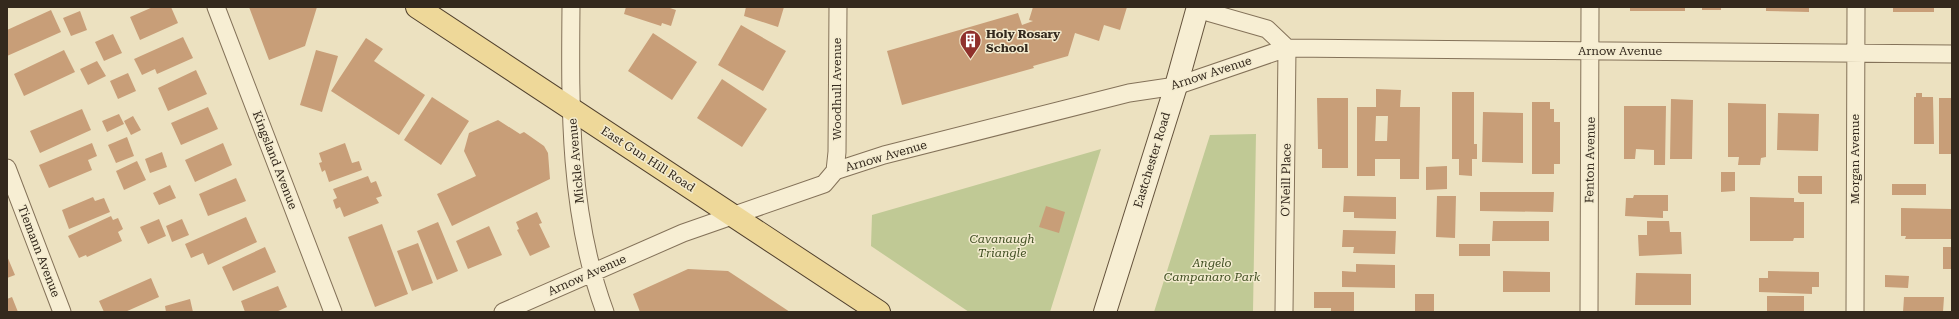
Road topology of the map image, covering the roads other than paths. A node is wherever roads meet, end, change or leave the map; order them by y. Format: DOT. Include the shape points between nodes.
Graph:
graph roads {
  1 [pos="216,7"];
  2 [pos="417,7"];
  3 [pos="571,7"];
  4 [pos="838,7"];
  5 [pos="1590,7"];
  6 [pos="1856,7"];
  7 [pos="1197,8"];
  8 [pos="1287,48"];
  9 [pos="1591,51"];
  10 [pos="1855,53"];
  11 [pos="1952,54"];
  12 [pos="1176,86"];
  13 [pos="572,110"];
  14 [pos="7,168"];
  15 [pos="835,172"];
  16 [pos="732,216"];
  17 [pos="593,272"];
  18 [pos="62,312"];
  19 [pos="333,312"];
  20 [pos="503,312"];
  21 [pos="605,312"];
  22 [pos="879,312"];
  23 [pos="1105,312"];
  24 [pos="1284,312"];
  25 [pos="1589,312"];
  26 [pos="1855,312"];
  1 -- 19 [label="street, Kingsland Avenue"];
  2 -- 13 [label="main road, East Gun Hill Road"];
  3 -- 13 [label="street, Mickle Avenue"];
  4 -- 15 [label="street, Woodhull Avenue"];
  5 -- 9 [label="street, Fenton Avenue"];
  6 -- 10 [label="street, Morgan Avenue"];
  7 -- 8 [label="street" via="1267,29"];
  7 -- 12 [label="main road, Eastchester Road"];
  8 -- 9 [label="street, Arnow Avenue"];
  8 -- 12 [label="street, Arnow Avenue"];
  8 -- 24 [label="street, O'Neill Place"];
  9 -- 10 [label="street, Arnow Avenue"];
  9 -- 25 [label="street, Fenton Avenue"];
  10 -- 11 [label="street, Arnow Avenue"];
  10 -- 26 [label="street, Morgan Avenue"];
  12 -- 15 [label="street, Arnow Avenue" via="1113,97 884,155"];
  12 -- 23 [label="main road, Eastchester Road"];
  13 -- 16 [label="main road, East Gun Hill Road"];
  13 -- 17 [label="street, Mickle Avenue" via="574,164 583,229"];
  14 -- 18 [label="street, Tiemann Avenue"];
  15 -- 16 [label="street, Arnow Avenue" via="824,184"];
  16 -- 17 [label="street, Arnow Avenue" via="683,233"];
  16 -- 22 [label="main road, East Gun Hill Road"];
  17 -- 20 [label="street, Arnow Avenue"];
  17 -- 21 [label="street, Mickle Avenue"];
}
